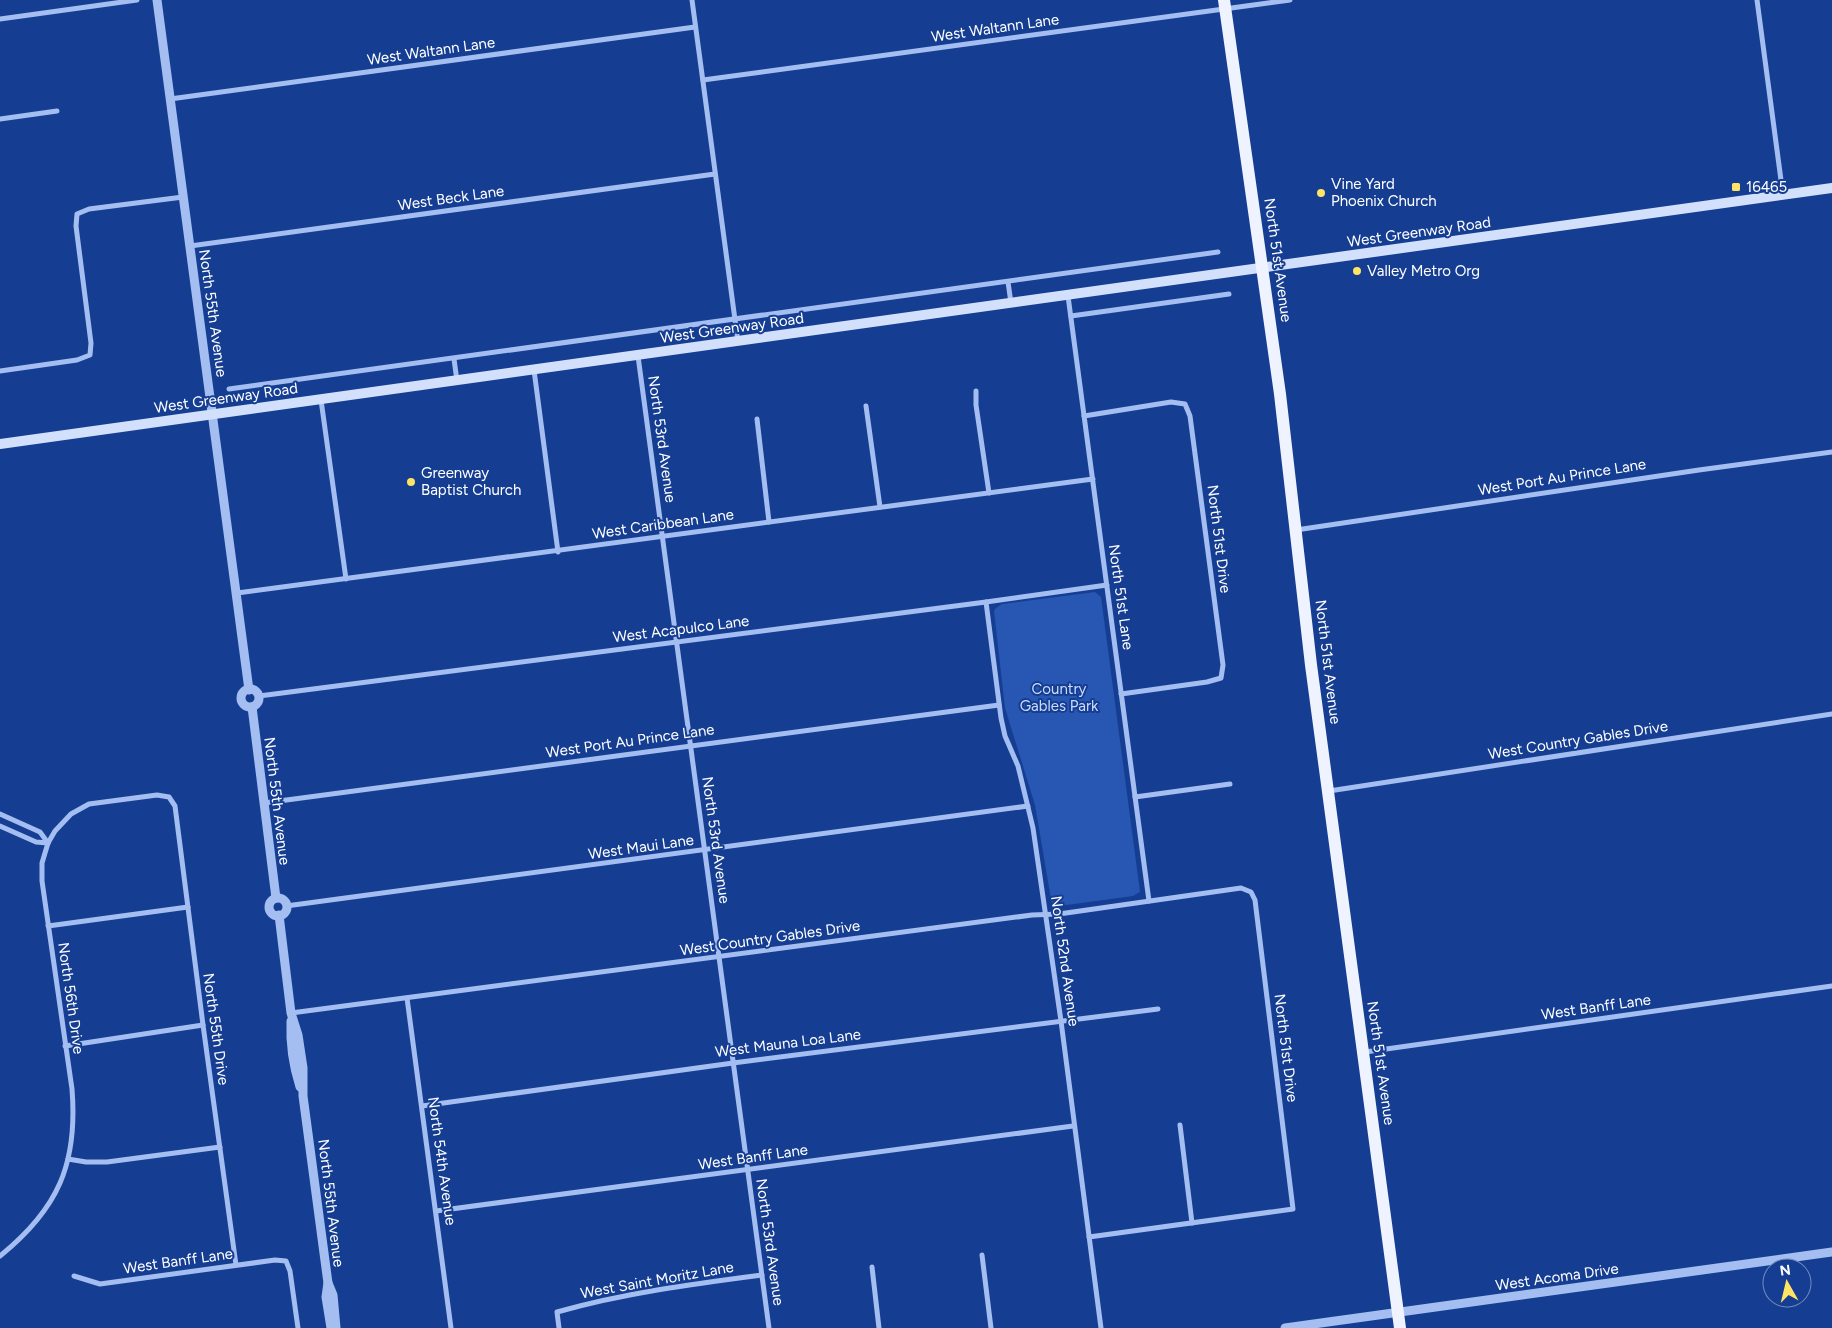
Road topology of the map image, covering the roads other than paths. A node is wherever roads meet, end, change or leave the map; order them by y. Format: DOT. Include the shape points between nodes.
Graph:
graph roads {
  1 [pos="137,0"];
  2 [pos="157,0"];
  3 [pos="692,0"];
  4 [pos="1290,0"];
  5 [pos="1757,0"];
  6 [pos="1225,4"];
  7 [pos="0,19"];
  8 [pos="696,27"];
  9 [pos="702,80"];
  10 [pos="170,99"];
  11 [pos="57,112"];
  12 [pos="0,119"];
  13 [pos="715,174"];
  14 [pos="1832,188"];
  15 [pos="1783,195"];
  16 [pos="183,197"];
  17 [pos="190,246"];
  18 [pos="1218,252"];
  19 [pos="1263,269"];
  20 [pos="1008,282"];
  21 [pos="1229,294"];
  22 [pos="1068,296"];
  23 [pos="1011,304"];
  24 [pos="1071,316"];
  25 [pos="735,320"];
  26 [pos="738,342"];
  27 [pos="638,356"];
  28 [pos="454,359"];
  29 [pos="534,370"];
  30 [pos="0,371"];
  31 [pos="457,381"];
  32 [pos="229,389"];
  33 [pos="976,391"];
  34 [pos="321,400"];
  35 [pos="866,406"];
  36 [pos="213,414"];
  37 [pos="1084,416"];
  38 [pos="757,419"];
  39 [pos="0,442"];
  40 [pos="1832,452"];
  41 [pos="1092,479"];
  42 [pos="989,493"];
  43 [pos="880,507"];
  44 [pos="769,522"];
  45 [pos="1296,530"];
  46 [pos="662,536"];
  47 [pos="558,552"];
  48 [pos="346,579"];
  49 [pos="1107,585"];
  50 [pos="237,593"];
  51 [pos="986,602"];
  52 [pos="677,642"];
  53 [pos="249,690"];
  54 [pos="1121,694"];
  55 [pos="259,696"];
  56 [pos="999,705"];
  57 [pos="252,707"];
  58 [pos="1832,714"];
  59 [pos="691,746"];
  60 [pos="1230,784"];
  61 [pos="1329,791"];
  62 [pos="1135,797"];
  63 [pos="264,803"];
  64 [pos="1028,806"];
  65 [pos="0,814"];
  66 [pos="15,821"];
  67 [pos="0,826"];
  68 [pos="10,831"];
  69 [pos="48,842"];
  70 [pos="705,851"];
  71 [pos="1251,892"];
  72 [pos="276,898"];
  73 [pos="1149,902"];
  74 [pos="286,906"];
  75 [pos="188,907"];
  76 [pos="1046,914"];
  77 [pos="279,915"];
  78 [pos="48,926"];
  79 [pos="719,958"];
  80 [pos="1832,986"];
  81 [pos="407,998"];
  82 [pos="1158,1009"];
  83 [pos="292,1013"];
  84 [pos="1061,1021"];
  85 [pos="203,1026"];
  86 [pos="65,1046"];
  87 [pos="1363,1052"];
  88 [pos="733,1063"];
  89 [pos="422,1106"];
  90 [pos="1073,1126"];
  91 [pos="1180,1126"];
  92 [pos="220,1147"];
  93 [pos="68,1158"];
  94 [pos="748,1170"];
  95 [pos="436,1211"];
  96 [pos="1192,1223"];
  97 [pos="1089,1237"];
  98 [pos="1832,1252"];
  99 [pos="982,1255"];
  100 [pos="0,1256"];
  101 [pos="236,1265"];
  102 [pos="872,1267"];
  103 [pos="762,1275"];
  104 [pos="74,1276"];
  105 [pos="328,1283"];
  106 [pos="1398,1313"];
  107 [pos="298,1328"];
  108 [pos="331,1328"];
  109 [pos="336,1328"];
  110 [pos="451,1328"];
  111 [pos="559,1328"];
  112 [pos="769,1328"];
  113 [pos="879,1328"];
  114 [pos="990,1328"];
  115 [pos="1101,1328"];
  116 [pos="1285,1328"];
  117 [pos="1400,1328"];
  1 -- 7 [label="street"];
  2 -- 10 [label="street, North 55th Avenue"];
  3 -- 8 [label="street"];
  4 -- 6 [label="street, West Waltann Lane"];
  5 -- 15 [label="street"];
  6 -- 9 [label="street, West Waltann Lane"];
  6 -- 19 [label="main road, North 51st Avenue"];
  8 -- 9 [label="street"];
  8 -- 10 [label="street, West Waltann Lane"];
  9 -- 13 [label="street"];
  10 -- 16 [label="street, North 55th Avenue"];
  11 -- 12 [label="street"];
  13 -- 17 [label="street, West Beck Lane"];
  13 -- 25 [label="street"];
  14 -- 15 [label="main road, West Greenway Road"];
  15 -- 19 [label="main road, West Greenway Road"];
  16 -- 17 [label="street, North 55th Avenue"];
  16 -- 30 [label="street" via="77,214 90,355 77,360"];
  17 -- 36 [label="street, North 55th Avenue"];
  18 -- 20 [label="street, West Greenway Road"];
  19 -- 22 [label="main road, West Greenway Road"];
  19 -- 45 [label="main road, North 51st Avenue"];
  20 -- 23 [label="street"];
  20 -- 25 [label="street, West Greenway Road"];
  21 -- 24 [label="street"];
  22 -- 23 [label="main road, West Greenway Road"];
  22 -- 24 [label="street, North 51st Lane"];
  23 -- 26 [label="main road, West Greenway Road"];
  24 -- 37 [label="street, North 51st Lane"];
  25 -- 26 [label="street"];
  25 -- 28 [label="street, West Greenway Road"];
  26 -- 27 [label="main road, West Greenway Road"];
  27 -- 29 [label="main road, West Greenway Road"];
  27 -- 46 [label="street, North 53rd Avenue"];
  28 -- 31 [label="street"];
  28 -- 32 [label="street, West Greenway Road"];
  29 -- 31 [label="main road, West Greenway Road"];
  29 -- 47 [label="street"];
  31 -- 34 [label="main road, West Greenway Road"];
  33 -- 42 [label="street"];
  34 -- 36 [label="main road, West Greenway Road"];
  34 -- 48 [label="street"];
  35 -- 43 [label="street"];
  36 -- 39 [label="main road, West Greenway Road"];
  36 -- 50 [label="street, North 55th Avenue"];
  37 -- 41 [label="street, North 51st Lane"];
  37 -- 54 [label="street, North 51st Drive" via="1172,402 1185,404 1190,416 1223,665 1221,678"];
  38 -- 44 [label="street"];
  40 -- 45 [label="street, West Port Au Prince Lane"];
  41 -- 42 [label="street, West Caribbean Lane"];
  41 -- 49 [label="street, North 51st Lane"];
  42 -- 43 [label="street, West Caribbean Lane"];
  43 -- 44 [label="street, West Caribbean Lane"];
  44 -- 46 [label="street, West Caribbean Lane"];
  45 -- 61 [label="main road, North 51st Avenue"];
  46 -- 47 [label="street, West Caribbean Lane"];
  46 -- 52 [label="street, North 53rd Avenue"];
  47 -- 48 [label="street, West Caribbean Lane"];
  48 -- 50 [label="street, West Caribbean Lane"];
  49 -- 51 [label="street, West Acapulco Lane"];
  49 -- 54 [label="street, North 51st Lane"];
  50 -- 53 [label="street, North 55th Avenue"];
  51 -- 52 [label="street, West Acapulco Lane"];
  51 -- 56 [label="street, North 52nd Avenue"];
  52 -- 55 [label="street, West Acapulco Lane"];
  52 -- 59 [label="street, North 53rd Avenue"];
  53 -- 55 [label="street"];
  53 -- 57 [label="street, North 55th Avenue" via="243,694 242,701"];
  54 -- 62 [label="street, North 51st Lane"];
  55 -- 57 [label="street" via="257,704"];
  56 -- 59 [label="street, West Port Au Prince Lane"];
  56 -- 64 [label="street, North 52nd Avenue" via="1005,736 1018,766"];
  57 -- 63 [label="street, North 55th Avenue"];
  58 -- 61 [label="street, West Country Gables Drive"];
  59 -- 63 [label="street, West Port Au Prince Lane"];
  59 -- 70 [label="street, North 53rd Avenue"];
  60 -- 62 [label="street"];
  61 -- 87 [label="main road, North 51st Avenue"];
  62 -- 73 [label="street, North 51st Lane"];
  63 -- 72 [label="street, North 55th Avenue"];
  64 -- 70 [label="street, West Maui Lane"];
  64 -- 76 [label="street, North 52nd Avenue"];
  65 -- 66 [label="street"];
  66 -- 68 [label="street"];
  66 -- 69 [label="street" via="40,832"];
  67 -- 68 [label="street"];
  68 -- 69 [label="street" via="36,842"];
  69 -- 75 [label="street, North 55th Drive" via="71,814 89,804 157,795 170,797 175,806"];
  69 -- 78 [label="street, North 56th Drive" via="42,863"];
  70 -- 74 [label="street, West Maui Lane"];
  70 -- 79 [label="street, North 53rd Avenue"];
  71 -- 73 [label="street, West Country Gables Drive" via="1241,888"];
  71 -- 96 [label="street, North 51st Drive" via="1255,900 1293,1209"];
  72 -- 74 [label="street" via="283,900"];
  72 -- 77 [label="street, North 55th Avenue" via="270,902 269,910"];
  73 -- 76 [label="street, West Country Gables Drive"];
  74 -- 77 [label="street" via="285,912"];
  75 -- 78 [label="street"];
  75 -- 85 [label="street, North 55th Drive"];
  76 -- 79 [label="street, West Country Gables Drive"];
  76 -- 84 [label="street, North 52nd Avenue"];
  77 -- 83 [label="street, North 55th Avenue"];
  78 -- 86 [label="street, North 56th Drive"];
  79 -- 81 [label="street, West Country Gables Drive"];
  79 -- 88 [label="street, North 53rd Avenue"];
  80 -- 87 [label="street, West Banff Lane"];
  81 -- 83 [label="street, West Country Gables Drive"];
  81 -- 89 [label="street, North 54th Avenue"];
  82 -- 84 [label="street, West Mauna Loa Lane"];
  83 -- 105 [label="street, North 55th Avenue" via="290,1037 303,1096"];
  84 -- 88 [label="street, West Mauna Loa Lane"];
  84 -- 90 [label="street, North 52nd Avenue"];
  85 -- 86 [label="street"];
  85 -- 92 [label="street, North 55th Drive"];
  86 -- 93 [label="street, North 56th Drive" via="73,1112"];
  87 -- 106 [label="main road, North 51st Avenue"];
  88 -- 89 [label="street, West Mauna Loa Lane"];
  88 -- 94 [label="street, North 53rd Avenue"];
  89 -- 95 [label="street, North 54th Avenue"];
  90 -- 94 [label="street, West Banff Lane"];
  90 -- 97 [label="street, North 52nd Avenue"];
  91 -- 96 [label="street"];
  92 -- 93 [label="street" via="107,1162"];
  92 -- 101 [label="street, North 55th Drive"];
  93 -- 100 [label="street" via="59,1185 44,1212 23,1237"];
  94 -- 95 [label="street, West Banff Lane"];
  94 -- 103 [label="street, North 53rd Avenue"];
  95 -- 110 [label="street, North 54th Avenue"];
  96 -- 97 [label="street"];
  97 -- 115 [label="street, North 52nd Avenue"];
  98 -- 106 [label="street, West Acoma Drive"];
  99 -- 114 [label="street"];
  101 -- 104 [label="street, West Banff Lane" via="100,1284"];
  101 -- 107 [label="street, West Banff Lane" via="286,1261"];
  102 -- 113 [label="street"];
  103 -- 111 [label="street, West Saint Moritz Lane" via="658,1291 557,1312"];
  103 -- 112 [label="street, North 53rd Avenue"];
  105 -- 108 [label="street, North 55th Avenue" via="326,1296"];
  105 -- 109 [label="street, North 55th Avenue"];
  106 -- 116 [label="street, West Acoma Drive"];
  106 -- 117 [label="main road, North 51st Avenue"];
}
